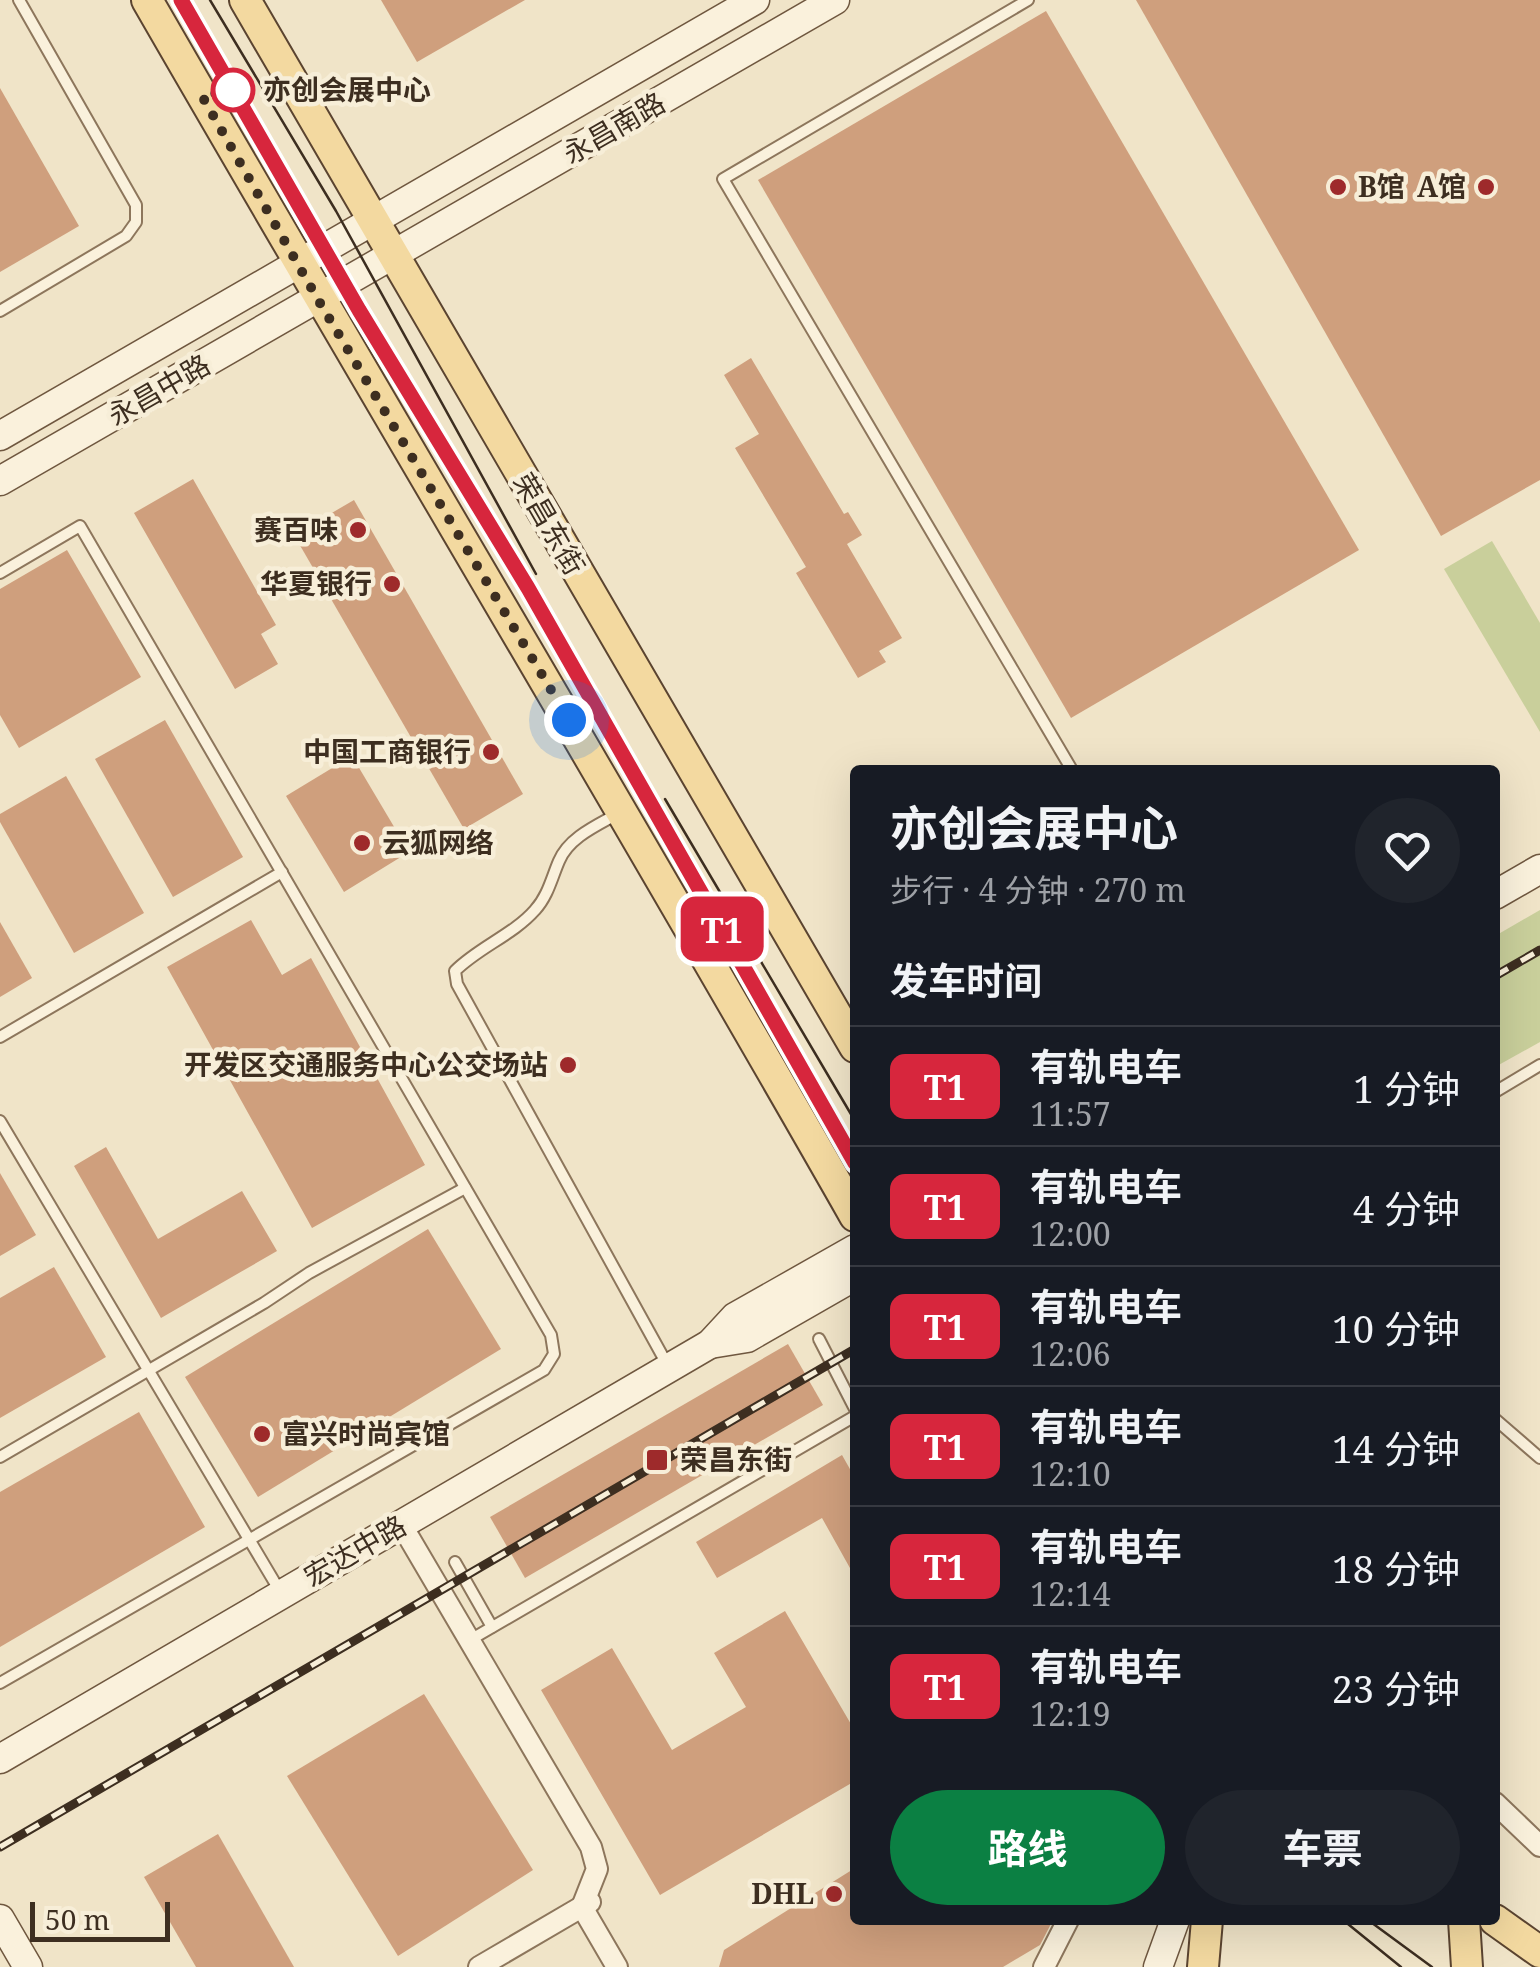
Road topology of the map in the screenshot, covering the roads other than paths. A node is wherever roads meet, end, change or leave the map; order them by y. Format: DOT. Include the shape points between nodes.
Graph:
graph roads {
  1 [pos="19,0"];
  2 [pos="147,0"];
  3 [pos="245,0"];
  4 [pos="755,0"];
  5 [pos="835,0"];
  6 [pos="1028,0"];
  7 [pos="370,219"];
  8 [pos="393,256"];
  9 [pos="298,262"];
  10 [pos="317,298"];
  11 [pos="0,310"];
  12 [pos="0,436"];
  13 [pos="0,482"];
  14 [pos="0,573"];
  15 [pos="1069,765"];
  16 [pos="620,812"];
  17 [pos="1540,869"];
  18 [pos="282,872"];
  19 [pos="1500,892"];
  20 [pos="0,1037"];
  21 [pos="850,1038"];
  22 [pos="1540,1065"];
  23 [pos="1500,1089"];
  24 [pos="0,1121"];
  25 [pos="465,1188"];
  26 [pos="850,1207"];
  27 [pos="850,1252"];
  28 [pos="850,1279"];
  29 [pos="820,1339"];
  30 [pos="710,1344"];
  31 [pos="669,1368"];
  32 [pos="147,1369"];
  33 [pos="850,1402"];
  34 [pos="850,1415"];
  35 [pos="1500,1423"];
  36 [pos="0,1457"];
  37 [pos="1540,1458"];
  38 [pos="401,1524"];
  39 [pos="249,1540"];
  40 [pos="455,1562"];
  41 [pos="281,1594"];
  42 [pos="492,1627"];
  43 [pos="470,1640"];
  44 [pos="0,1683"];
  45 [pos="0,1759"];
  46 [pos="1500,1807"];
  47 [pos="1540,1846"];
  48 [pos="588,1903"];
  49 [pos="0,1919"];
  50 [pos="1500,1924"];
  51 [pos="1065,1925"];
  52 [pos="1173,1925"];
  53 [pos="1206,1925"];
  54 [pos="1464,1925"];
  55 [pos="1540,1952"];
  56 [pos="28,1967"];
  57 [pos="479,1967"];
  58 [pos="617,1967"];
  59 [pos="1044,1967"];
  60 [pos="1158,1967"];
  61 [pos="1202,1967"];
  62 [pos="1467,1967"];
  1 -- 11 [label="lane" via="136,205 136,222 126,236"];
  2 -- 9 [label="main road"];
  3 -- 7 [label="main road, 荣昌东街"];
  4 -- 7 [label="street, 永昌南路"];
  5 -- 8 [label="street, 永昌南路"];
  6 -- 15 [label="lane" via="723,179"];
  7 -- 8 [label="main road, 荣昌东街"];
  7 -- 9 [label="street, 永昌南路"];
  8 -- 10 [label="street, 永昌南路"];
  8 -- 21 [label="main road, 荣昌东街"];
  9 -- 10 [label="main road"];
  9 -- 12 [label="street, 永昌中路"];
  10 -- 13 [label="street, 永昌中路"];
  10 -- 16 [label="main road"];
  14 -- 18 [label="lane" via="80,526"];
  16 -- 26 [label="main road"];
  16 -- 31 [label="lane" via="560,856 537,908 466,960 456,971 457,984"];
  17 -- 19 [label="street"];
  18 -- 20 [label="lane"];
  18 -- 25 [label="lane"];
  22 -- 23 [label="lane"];
  24 -- 32 [label="lane"];
  25 -- 32 [label="lane"];
  25 -- 39 [label="lane" via="551,1335 554,1354 544,1370"];
  27 -- 30 [label="street, 宏达中路" via="735,1317"];
  28 -- 30 [label="street, 宏达中路" via="747,1338"];
  29 -- 33 [label="lane"];
  30 -- 31 [label="street, 宏达中路"];
  31 -- 38 [label="street, 宏达中路"];
  32 -- 36 [label="lane"];
  32 -- 39 [label="lane"];
  34 -- 42 [label="lane"];
  35 -- 37 [label="lane"];
  38 -- 41 [label="street, 宏达中路"];
  38 -- 43 [label="street"];
  39 -- 41 [label="lane"];
  39 -- 44 [label="lane"];
  40 -- 42 [label="lane"];
  41 -- 45 [label="street, 宏达中路"];
  42 -- 43 [label="lane"];
  43 -- 48 [label="street" via="592,1846 597,1869"];
  46 -- 47 [label="street"];
  48 -- 57 [label="street"];
  48 -- 58 [label="street"];
  49 -- 56 [label="street"];
  50 -- 55 [label="main road"];
  51 -- 59 [label="street"];
  52 -- 60 [label="street"];
  53 -- 61 [label="main road"];
  54 -- 62 [label="main road"];
}
